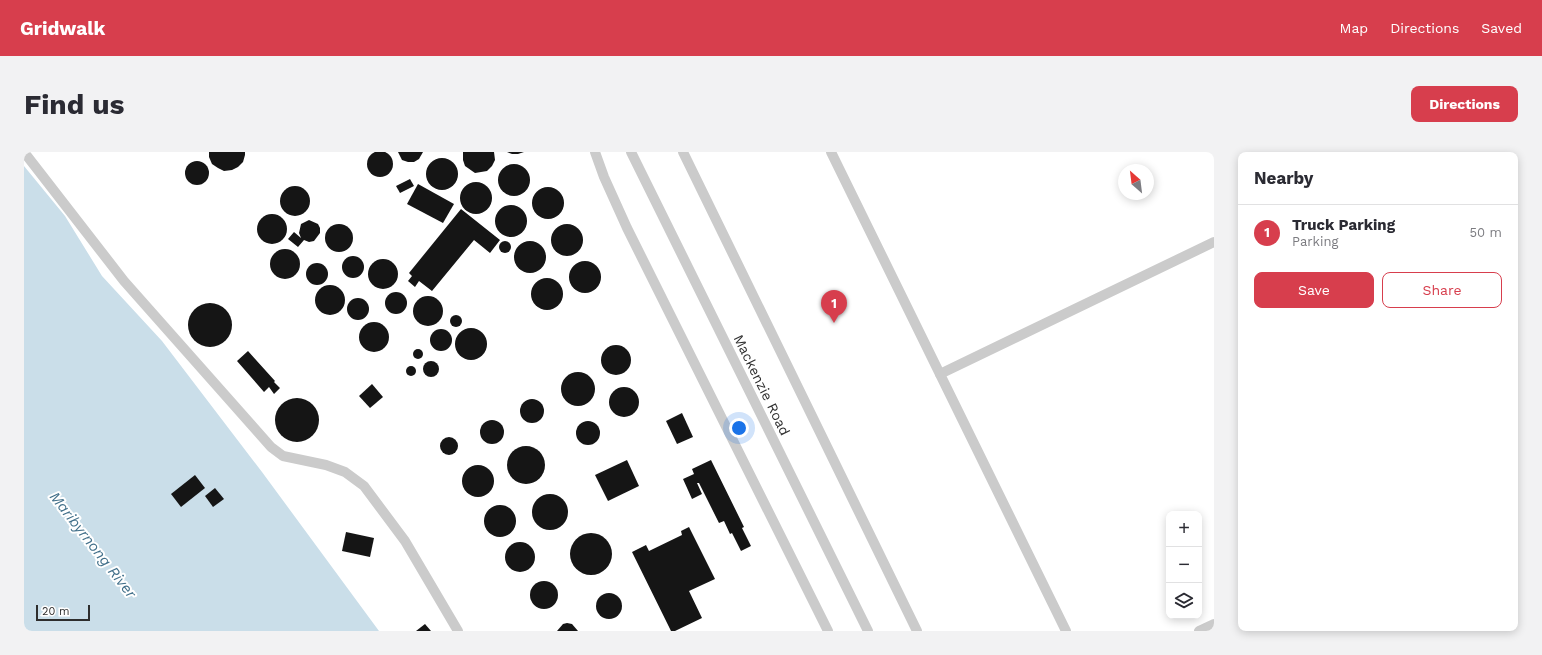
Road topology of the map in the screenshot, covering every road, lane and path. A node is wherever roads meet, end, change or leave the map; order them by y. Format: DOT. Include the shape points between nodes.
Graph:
graph roads {
  1 [pos="24,152"];
  2 [pos="595,152"];
  3 [pos="631,152"];
  4 [pos="683,152"];
  5 [pos="831,152"];
  6 [pos="1214,242"];
  7 [pos="940,374"];
  8 [pos="1214,624"];
  9 [pos="458,631"];
  10 [pos="828,631"];
  11 [pos="868,631"];
  12 [pos="916,631"];
  13 [pos="1066,631"];
  14 [pos="1199,631"];
  1 -- 9 [label="lane" via="124,282 271,447 284,456 345,472 364,486 405,541"];
  2 -- 10 [label="lane" via="627,228"];
  3 -- 11 [label="lane, Mackenzie Road"];
  4 -- 12 [label="lane"];
  5 -- 7 [label="lane"];
  6 -- 7 [label="lane"];
  7 -- 13 [label="lane"];
  8 -- 14 [label="lane"];
}
